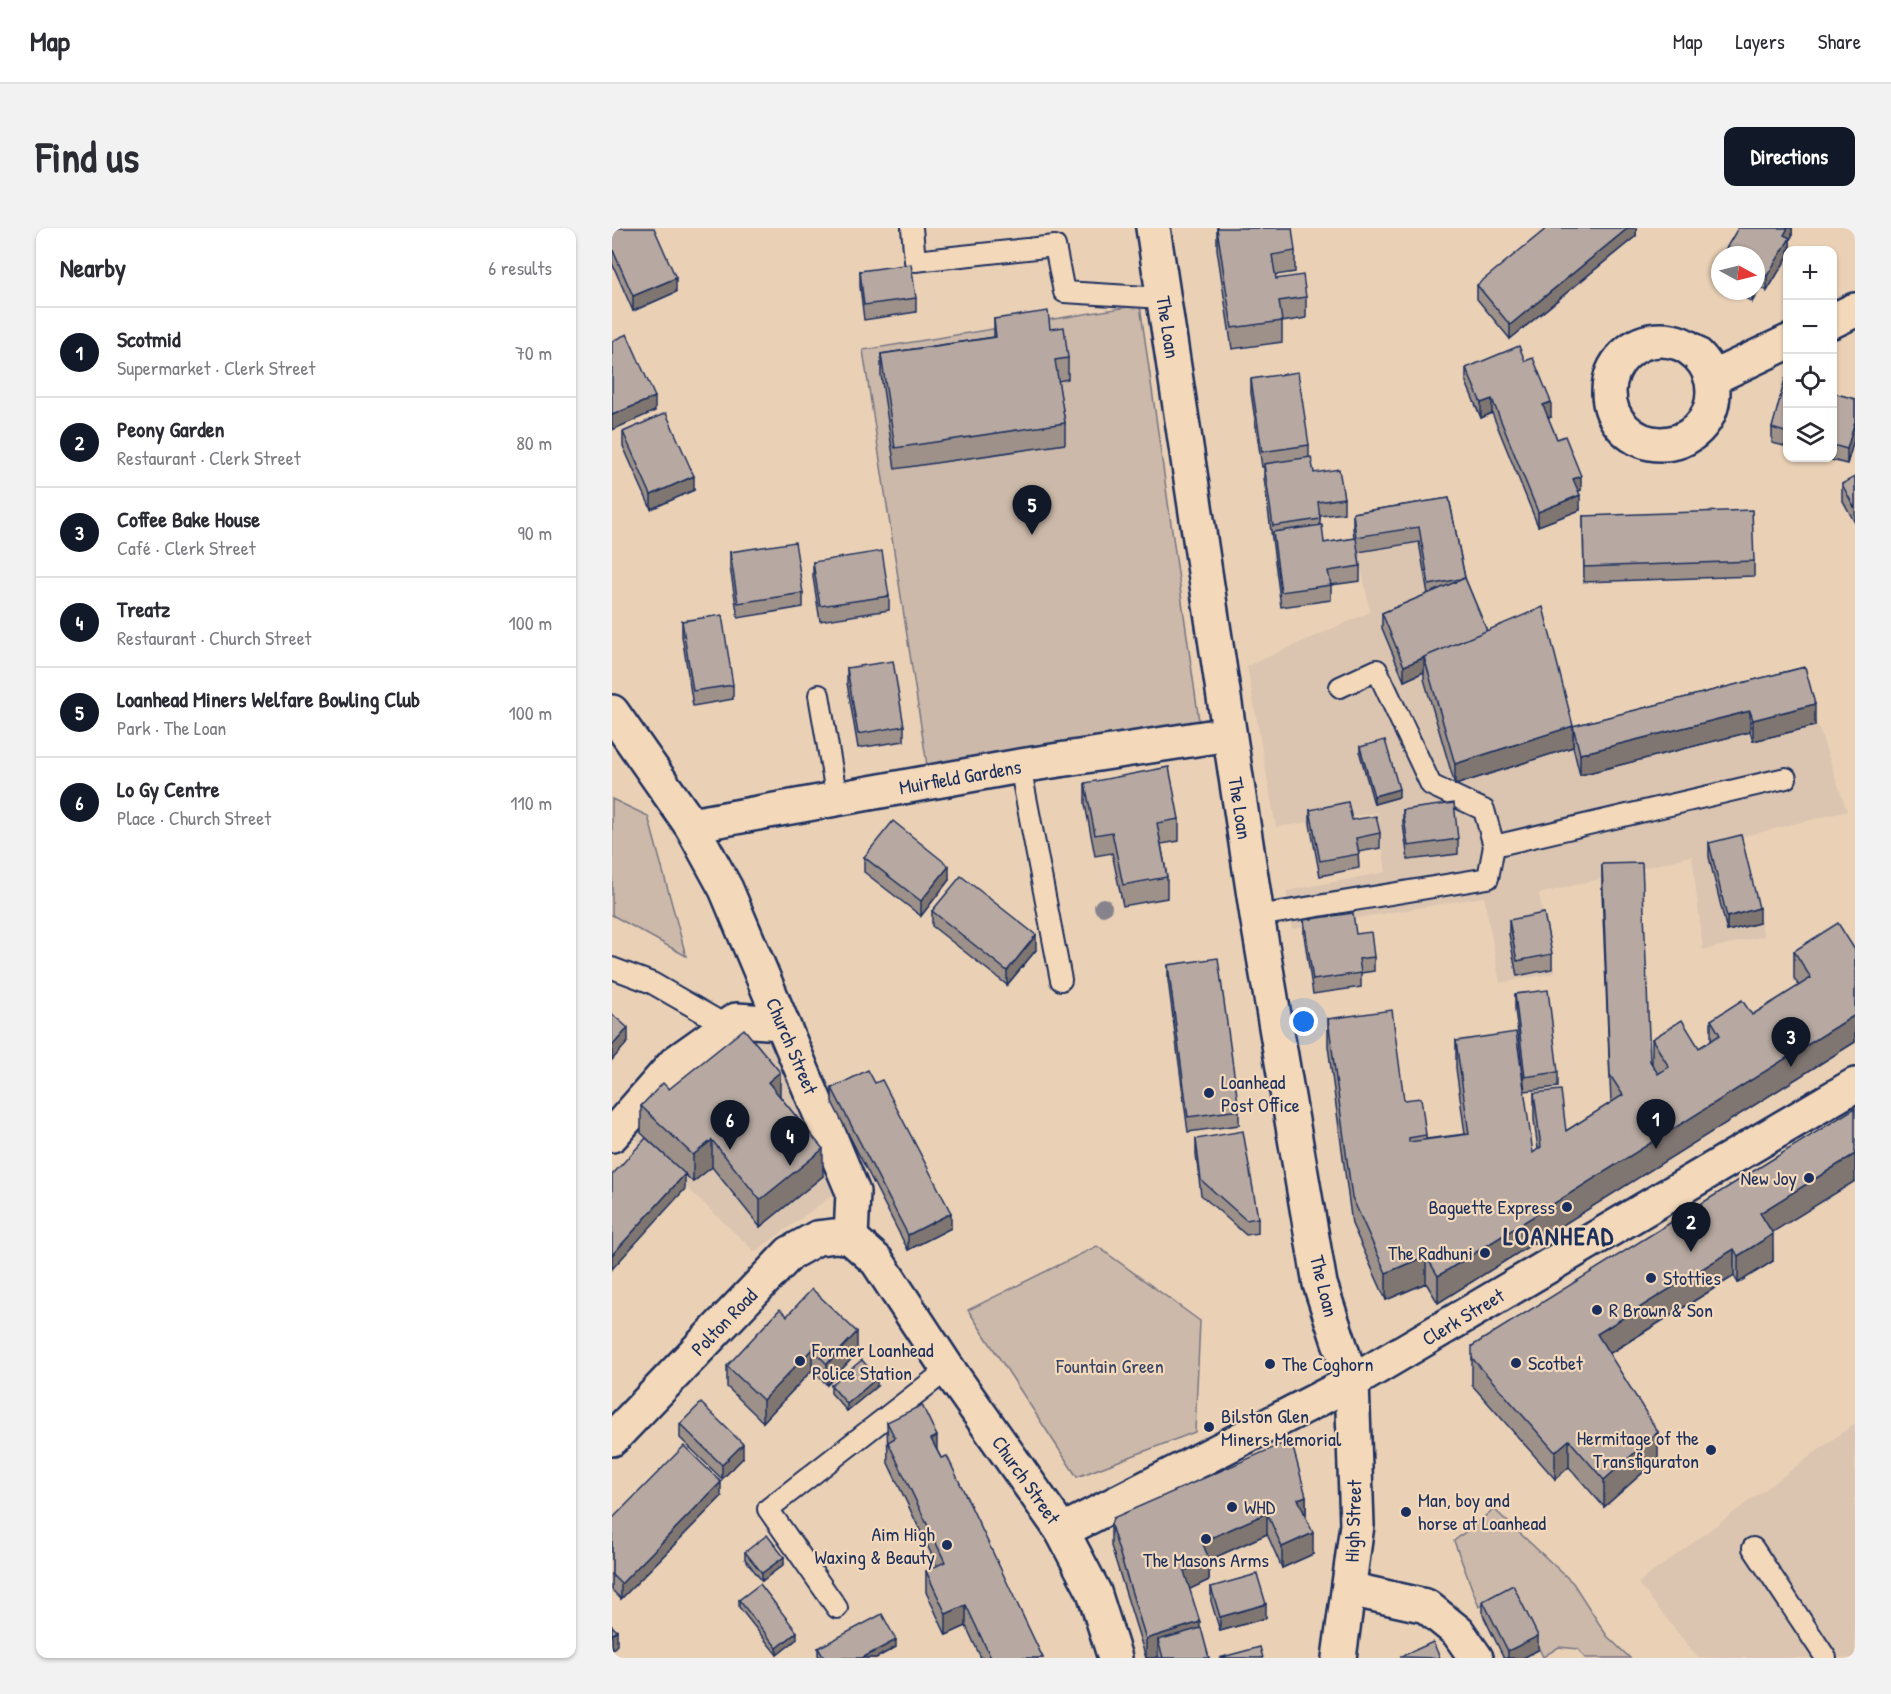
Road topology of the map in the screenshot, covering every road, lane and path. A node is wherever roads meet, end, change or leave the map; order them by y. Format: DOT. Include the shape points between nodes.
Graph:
graph roads {
  1 [pos="912,228"];
  2 [pos="1153,228"];
  3 [pos="1163,297"];
  4 [pos="1855,310"];
  5 [pos="1837,319"];
  6 [pos="1783,344"];
  7 [pos="1712,378"];
  8 [pos="1340,687"];
  9 [pos="819,695"];
  10 [pos="612,712"];
  11 [pos="1229,734"];
  12 [pos="1020,766"];
  13 [pos="1786,778"];
  14 [pos="837,799"];
  15 [pos="691,825"];
  16 [pos="1494,846"];
  17 [pos="1257,916"];
  18 [pos="612,968"];
  19 [pos="1061,980"];
  20 [pos="777,1010"];
  21 [pos="727,1026"];
  22 [pos="1855,1085"];
  23 [pos="612,1135"];
  24 [pos="851,1238"];
  25 [pos="948,1370"];
  26 [pos="1352,1382"];
  27 [pos="612,1439"];
  28 [pos="1062,1531"];
  29 [pos="1753,1548"];
  30 [pos="1349,1589"];
  31 [pos="837,1608"];
  32 [pos="1115,1658"];
  33 [pos="1339,1658"];
  34 [pos="1476,1658"];
  35 [pos="1826,1658"];
  1 -- 3 [label="lane" via="915,261 1054,246 1064,292"];
  2 -- 3 [label="street, The Loan"];
  3 -- 11 [label="street, The Loan"];
  4 -- 5 [label="street"];
  6 -- 7 [label="street"];
  8 -- 16 [label="lane" via="1377,670 1431,785 1484,810"];
  9 -- 14 [label="lane"];
  10 -- 15 [label="street, Church Street"];
  11 -- 12 [label="street, Muirfield Gardens"];
  11 -- 17 [label="street, The Loan"];
  12 -- 14 [label="street, Muirfield Gardens"];
  12 -- 19 [label="lane"];
  13 -- 16 [label="lane"];
  14 -- 15 [label="street, Muirfield Gardens"];
  15 -- 20 [label="street, Church Street" via="726,889"];
  16 -- 17 [label="lane" via="1488,878"];
  17 -- 26 [label="street, The Loan" via="1320,1284"];
  18 -- 21 [label="lane" via="652,983"];
  20 -- 21 [label="street"];
  20 -- 24 [label="street, Church Street" via="853,1192"];
  21 -- 23 [label="street" via="675,1064"];
  22 -- 26 [label="street, Clerk Street"];
  24 -- 25 [label="street, Church Street" via="878,1262"];
  24 -- 27 [label="street, Polton Road" via="817,1238 790,1253"];
  25 -- 28 [label="street, Church Street"];
  25 -- 31 [label="lane" via="768,1509"];
  26 -- 28 [label="street, Clerk Street"];
  26 -- 30 [label="street, High Street" via="1357,1525"];
  28 -- 32 [label="street" via="1094,1592"];
  29 -- 35 [label="lane"];
  30 -- 33 [label="street, High Street"];
  30 -- 34 [label="street" via="1426,1606 1458,1632"];
}
